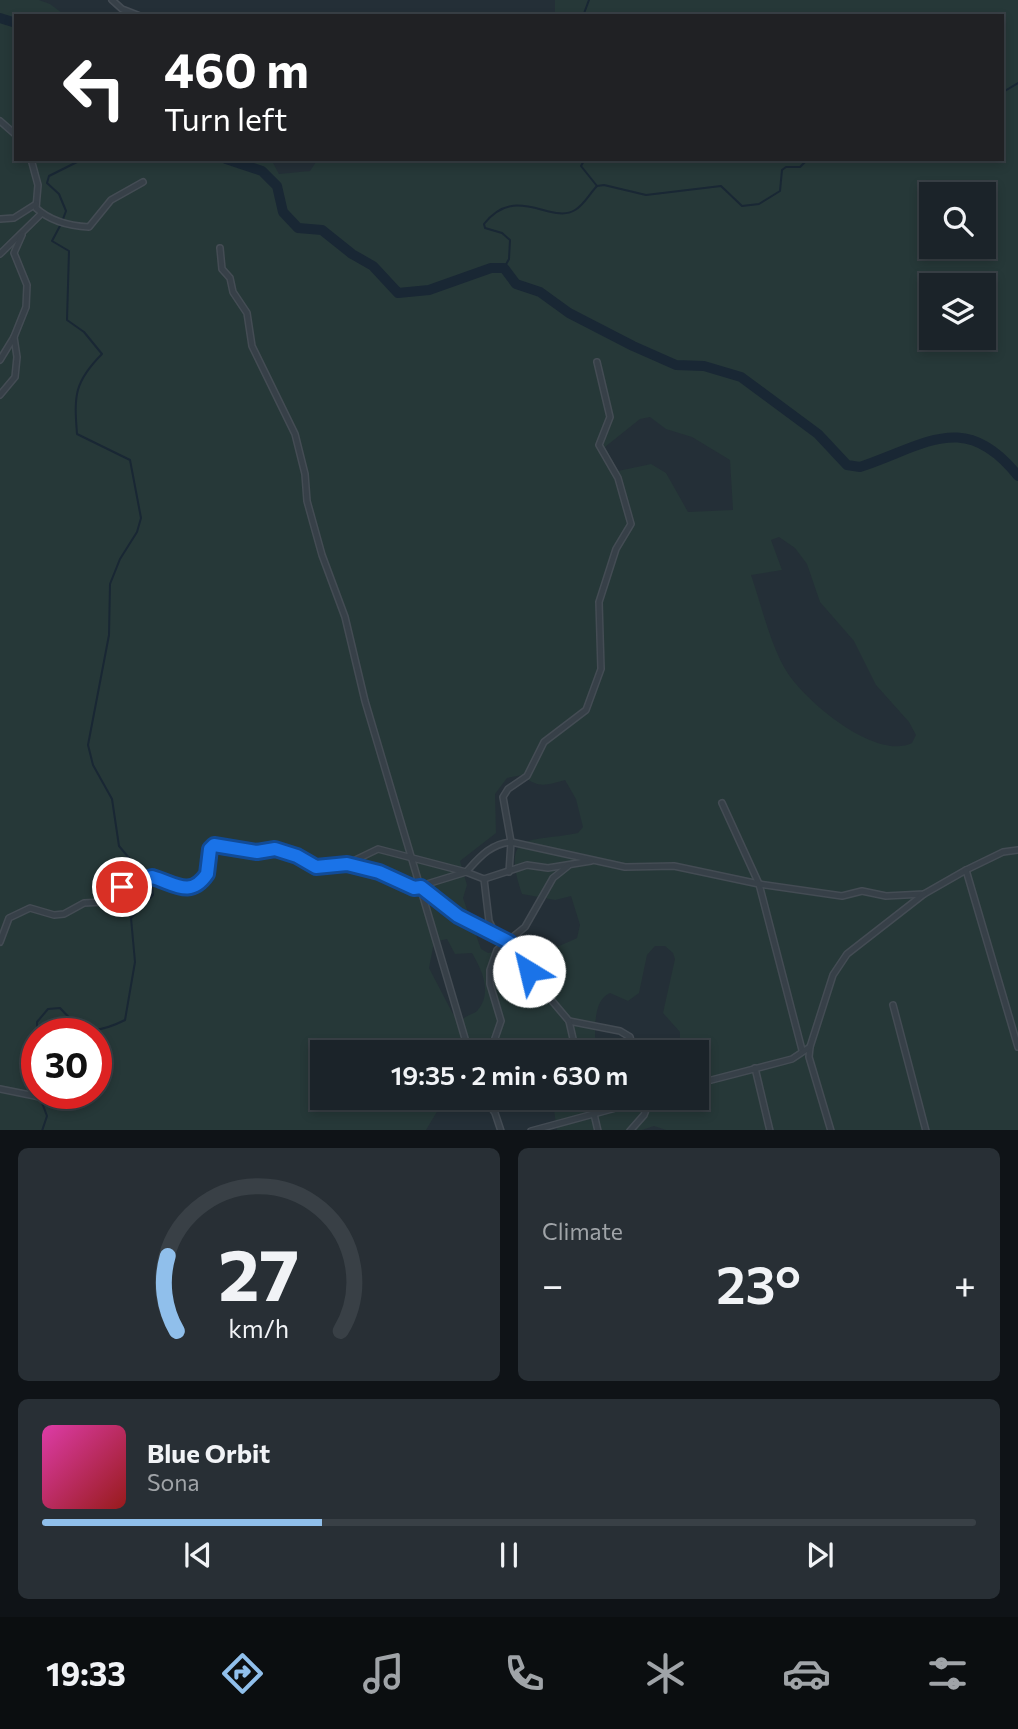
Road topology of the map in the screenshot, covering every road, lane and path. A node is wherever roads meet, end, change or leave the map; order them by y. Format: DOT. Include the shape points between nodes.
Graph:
graph roads {
  1 [pos="112,0"];
  2 [pos="135,14"];
  3 [pos="0,121"];
  4 [pos="14,133"];
  5 [pos="32,161"];
  6 [pos="143,182"];
  7 [pos="36,204"];
  8 [pos="42,213"];
  9 [pos="0,219"];
  10 [pos="22,235"];
  11 [pos="220,248"];
  12 [pos="0,254"];
  13 [pos="14,337"];
  14 [pos="0,360"];
  15 [pos="597,362"];
  16 [pos="0,395"];
  17 [pos="722,803"];
  18 [pos="510,842"];
  19 [pos="1018,850"];
  20 [pos="412,858"];
  21 [pos="594,861"];
  22 [pos="347,864"];
  23 [pos="568,866"];
  24 [pos="966,870"];
  25 [pos="466,872"];
  26 [pos="509,872"];
  27 [pos="484,879"];
  28 [pos="759,884"];
  29 [pos="421,887"];
  30 [pos="924,894"];
  31 [pos="495,933"];
  32 [pos="0,942"];
  33 [pos="509,942"];
  34 [pos="893,1005"];
  35 [pos="569,1021"];
  36 [pos="466,1040"];
  37 [pos="495,1040"];
  38 [pos="573,1040"];
  39 [pos="631,1040"];
  40 [pos="810,1047"];
  41 [pos="1018,1048"];
  42 [pos="802,1049"];
  43 [pos="755,1068"];
  44 [pos="709,1080"];
  45 [pos="0,1089"];
  46 [pos="21,1093"];
  47 [pos="493,1110"];
  48 [pos="593,1110"];
  49 [pos="610,1110"];
  50 [pos="644,1110"];
  51 [pos="594,1115"];
  52 [pos="500,1130"];
  53 [pos="531,1130"];
  54 [pos="598,1130"];
  55 [pos="630,1130"];
  56 [pos="771,1130"];
  57 [pos="831,1130"];
  58 [pos="926,1130"];
  1 -- 2 [label="street"];
  3 -- 4 [label="street"];
  5 -- 7 [label="street" via="38,185"];
  6 -- 8 [label="street" via="111,200 89,227"];
  7 -- 8 [label="street"];
  7 -- 9 [label="street" via="14,218"];
  8 -- 10 [label="street"];
  10 -- 12 [label="street"];
  10 -- 13 [label="street" via="14,253 27,285 26,307"];
  11 -- 20 [label="street" via="222,269 247,313 252,346 295,434 307,501 345,617"];
  13 -- 14 [label="street"];
  13 -- 16 [label="street" via="15,377"];
  15 -- 18 [label="street" via="610,417 599,445 618,478 631,524 616,549 599,601 602,653 597,685 586,710 544,742 527,776 503,797"];
  17 -- 28 [label="street"];
  18 -- 21 [label="street"];
  18 -- 25 [label="street" via="486,851"];
  18 -- 26 [label="street"];
  19 -- 24 [label="street" via="1003,852"];
  20 -- 22 [label="street" via="378,849"];
  20 -- 25 [label="street"];
  20 -- 29 [label="street"];
  21 -- 23 [label="street"];
  21 -- 28 [label="street" via="625,867 674,866"];
  22 -- 29 [label="street"];
  22 -- 32 [label="street" via="316,867 275,849 257,852 214,845 207,874 193,888 183,890 152,877 122,887 104,902 84,903 64,914 30,908 9,918"];
  23 -- 26 [label="street" via="527,865"];
  23 -- 33 [label="street" via="553,878 525,927"];
  24 -- 30 [label="street"];
  24 -- 41 [label="street"];
  25 -- 27 [label="street"];
  25 -- 29 [label="street"];
  26 -- 27 [label="street"];
  27 -- 31 [label="street"];
  28 -- 30 [label="street" via="842,896 862,891 886,896"];
  28 -- 42 [label="street"];
  29 -- 31 [label="street" via="458,916"];
  29 -- 36 [label="street"];
  30 -- 40 [label="street" via="847,954 833,975"];
  31 -- 33 [label="street"];
  33 -- 35 [label="street" via="510,951"];
  33 -- 37 [label="street" via="497,950 490,970 491,994 501,1021"];
  34 -- 58 [label="street"];
  35 -- 38 [label="street"];
  35 -- 39 [label="street" via="620,1031"];
  40 -- 42 [label="street"];
  40 -- 57 [label="street"];
  42 -- 43 [label="street" via="792,1059"];
  43 -- 44 [label="street"];
  43 -- 56 [label="street"];
  45 -- 46 [label="street"];
  47 -- 52 [label="street"];
  48 -- 51 [label="street"];
  49 -- 51 [label="street"];
  50 -- 55 [label="street"];
  51 -- 53 [label="street"];
  51 -- 54 [label="street"];
}
